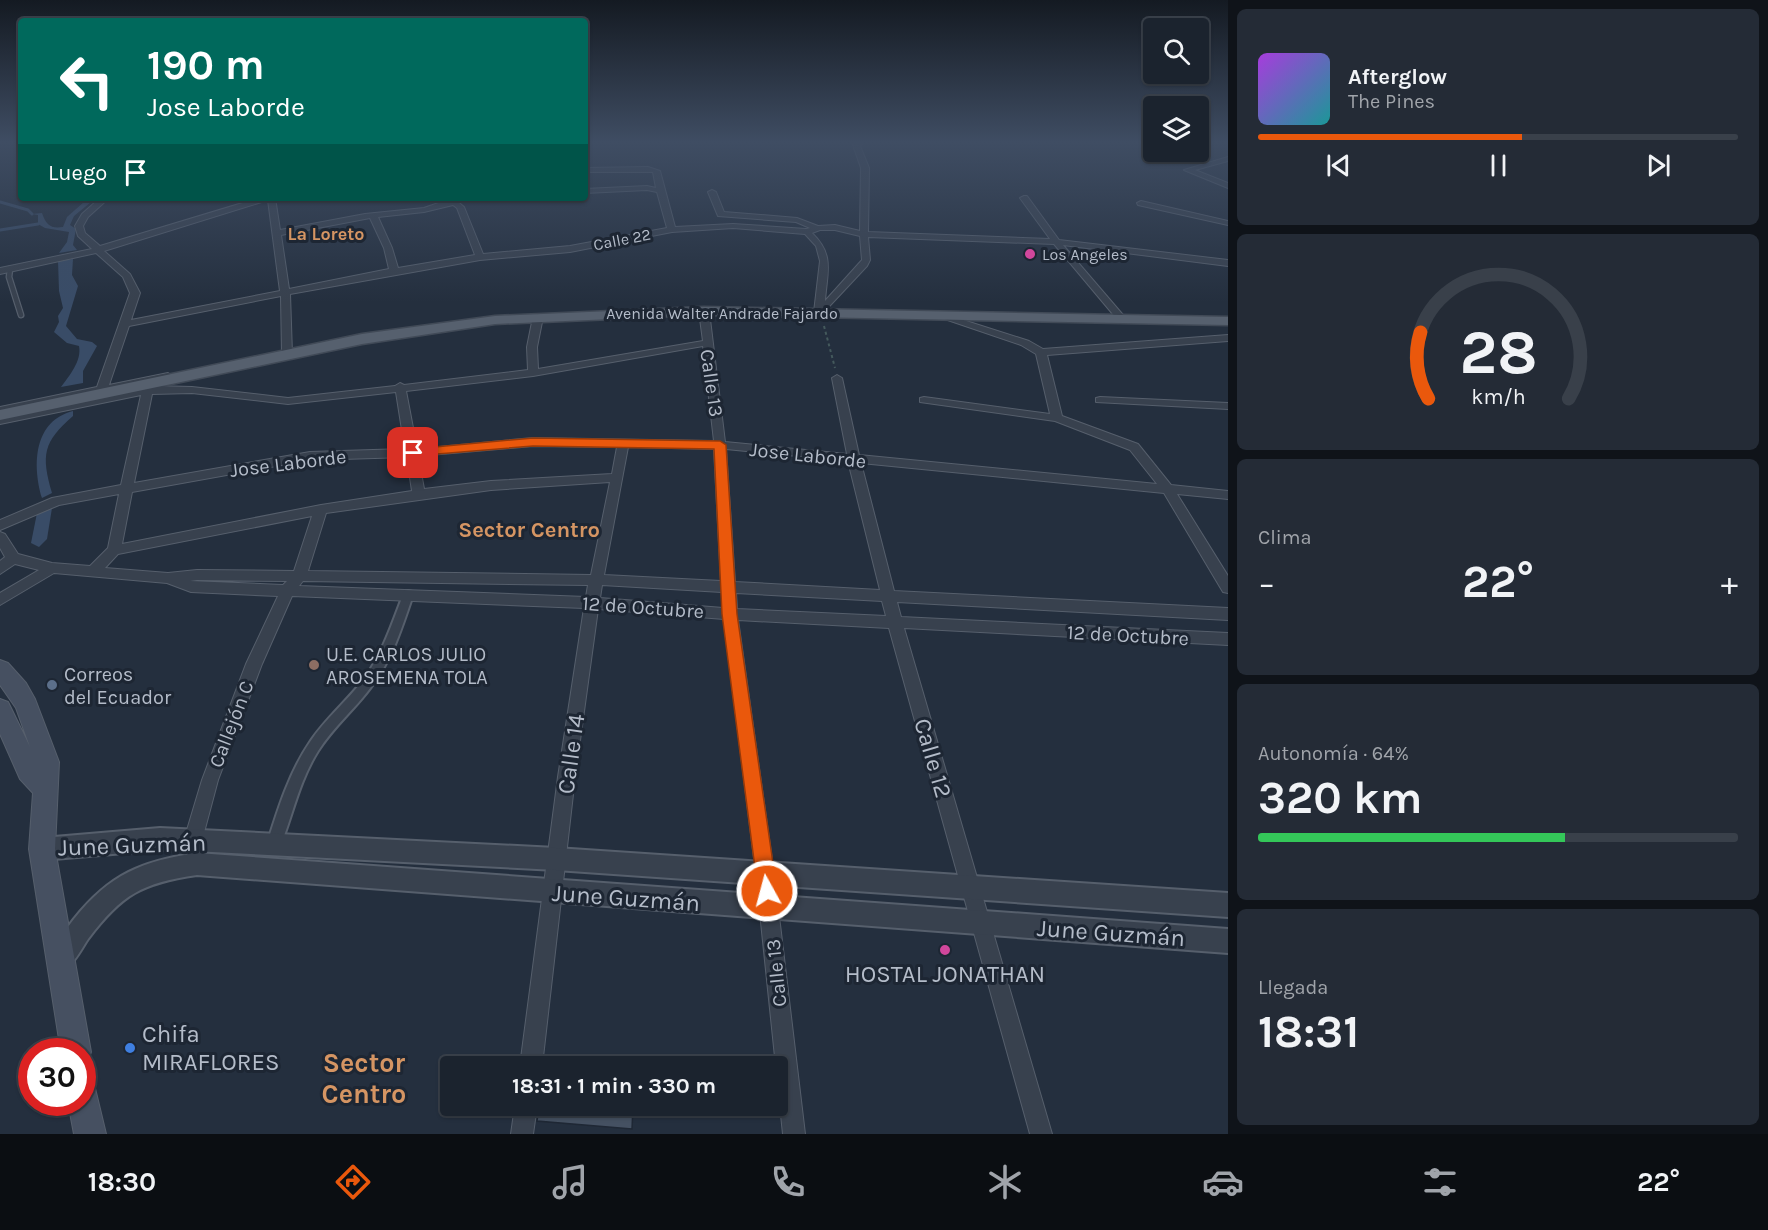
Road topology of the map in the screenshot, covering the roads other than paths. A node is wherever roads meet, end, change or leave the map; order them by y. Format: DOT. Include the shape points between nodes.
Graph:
graph roads {
  1 [pos="662,196"];
  2 [pos="714,196"];
  3 [pos="865,196"];
  4 [pos="1024,198"];
  5 [pos="102,201"];
  6 [pos="259,201"];
  7 [pos="270,201"];
  8 [pos="453,201"];
  9 [pos="457,201"];
  10 [pos="1141,203"];
  11 [pos="373,215"];
  12 [pos="1228,223"];
  13 [pos="672,230"];
  14 [pos="811,230"];
  15 [pos="278,233"];
  16 [pos="864,234"];
  17 [pos="1056,243"];
  18 [pos="97,250"];
  19 [pos="480,257"];
  20 [pos="1228,263"];
  21 [pos="10,269"];
  22 [pos="0,270"];
  23 [pos="394,272"];
  24 [pos="285,293"];
  25 [pos="704,311"];
  26 [pos="932,314"];
  27 [pos="21,315"];
  28 [pos="538,316"];
  29 [pos="1120,317"];
  30 [pos="822,319"];
  31 [pos="1228,321"];
  32 [pos="123,324"];
  33 [pos="1228,338"];
  34 [pos="706,343"];
  35 [pos="1041,352"];
  36 [pos="288,354"];
  37 [pos="221,368"];
  38 [pos="533,373"];
  39 [pos="837,378"];
  40 [pos="400,386"];
  41 [pos="102,389"];
  42 [pos="147,391"];
  43 [pos="77,399"];
  44 [pos="924,400"];
  45 [pos="1100,400"];
  46 [pos="57,403"];
  47 [pos="1228,406"];
  48 [pos="0,410"];
  49 [pos="0,415"];
  50 [pos="1057,418"];
  51 [pos="0,421"];
  52 [pos="622,443"];
  53 [pos="720,445"];
  54 [pos="413,453"];
  55 [pos="854,460"];
  56 [pos="618,478"];
  57 [pos="127,488"];
  58 [pos="1168,490"];
  59 [pos="419,495"];
  60 [pos="1228,495"];
  61 [pos="321,509"];
  62 [pos="0,525"];
  63 [pos="0,537"];
  64 [pos="114,550"];
  65 [pos="13,558"];
  66 [pos="52,568"];
  67 [pos="0,569"];
  68 [pos="92,573"];
  69 [pos="299,577"];
  70 [pos="168,578"];
  71 [pos="597,580"];
  72 [pos="728,588"];
  73 [pos="1228,588"];
  74 [pos="288,589"];
  75 [pos="408,596"];
  76 [pos="889,596"];
  77 [pos="0,600"];
  78 [pos="592,603"];
  79 [pos="730,614"];
  80 [pos="1228,614"];
  81 [pos="895,623"];
  82 [pos="1228,639"];
  83 [pos="0,669"];
  84 [pos="0,709"];
  85 [pos="44,788"];
  86 [pos="193,840"];
  87 [pos="274,844"];
  88 [pos="42,849"];
  89 [pos="556,859"];
  90 [pos="197,864"];
  91 [pos="765,874"];
  92 [pos="970,888"];
  93 [pos="552,892"];
  94 [pos="1228,905"];
  95 [pos="769,909"];
  96 [pos="978,922"];
  97 [pos="1228,941"];
  98 [pos="61,958"];
  99 [pos="74,1038"];
  100 [pos="532,1056"];
  101 [pos="87,1116"];
  102 [pos="525,1116"];
  103 [pos="90,1134"];
  104 [pos="522,1134"];
  105 [pos="794,1134"];
  106 [pos="1041,1134"];
  1 -- 13 [label="street"];
  2 -- 14 [label="street" via="721,214 797,220"];
  3 -- 16 [label="street"];
  4 -- 17 [label="street"];
  5 -- 18 [label="street" via="79,226 81,234"];
  6 -- 18 [label="street"];
  7 -- 15 [label="street"];
  8 -- 11 [label="street" via="424,210"];
  9 -- 19 [label="street"];
  10 -- 12 [label="street"];
  11 -- 15 [label="street"];
  11 -- 23 [label="street"];
  13 -- 14 [label="street, Calle 22" via="733,226"];
  13 -- 19 [label="street, Calle 22" via="570,249"];
  14 -- 16 [label="street, Calle 22" via="826,226"];
  14 -- 30 [label="street" via="824,261"];
  15 -- 24 [label="street"];
  16 -- 17 [label="street, Calle 22"];
  16 -- 30 [label="street" via="866,260"];
  17 -- 20 [label="street, Calle 22"];
  17 -- 29 [label="street"];
  18 -- 21 [label="street"];
  18 -- 32 [label="street" via="127,276 135,293"];
  19 -- 23 [label="street, Calle 22"];
  21 -- 22 [label="street"];
  21 -- 27 [label="lane"];
  23 -- 24 [label="street, Calle 22"];
  24 -- 32 [label="street, Calle 22"];
  24 -- 36 [label="street"];
  25 -- 28 [label="main road, Avenida Walter Andrade Fajardo"];
  25 -- 30 [label="main road, Avenida Walter Andrade Fajardo"];
  25 -- 34 [label="street, Calle 13"];
  26 -- 29 [label="main road, Avenida Walter Andrade Fajardo"];
  26 -- 30 [label="main road, Avenida Walter Andrade Fajardo"];
  26 -- 35 [label="street" via="1025,343"];
  28 -- 36 [label="main road, Avenida Walter Andrade Fajardo" via="429,328"];
  28 -- 38 [label="street" via="532,347"];
  29 -- 31 [label="main road, Avenida Walter Andrade Fajardo"];
  32 -- 41 [label="street"];
  33 -- 35 [label="street"];
  34 -- 38 [label="street"];
  34 -- 53 [label="street, Calle 13"];
  35 -- 50 [label="street"];
  36 -- 37 [label="main road, Avenida Walter Andrade Fajardo"];
  37 -- 41 [label="street, Avenida Walter Andrade Fajardo"];
  37 -- 42 [label="street, Avenida Walter Andrade Fajardo"];
  37 -- 49 [label="main road, Avenida Walter Andrade Fajardo"];
  38 -- 40 [label="street"];
  39 -- 55 [label="street, Calle 12"];
  40 -- 42 [label="street" via="288,401 203,391"];
  40 -- 54 [label="street"];
  41 -- 43 [label="street, Avenida Walter Andrade Fajardo"];
  42 -- 43 [label="street, Avenida Walter Andrade Fajardo"];
  42 -- 57 [label="street"];
  43 -- 46 [label="street, Avenida Walter Andrade Fajardo"];
  44 -- 50 [label="street"];
  45 -- 47 [label="street"];
  46 -- 48 [label="street, Avenida Walter Andrade Fajardo"];
  46 -- 51 [label="street, Avenida Walter Andrade Fajardo"];
  50 -- 58 [label="street" via="1134,447"];
  52 -- 53 [label="street, Jose Laborde"];
  52 -- 54 [label="street, Jose Laborde" via="533,442"];
  52 -- 56 [label="street, Calle 14"];
  53 -- 55 [label="street, Jose Laborde"];
  53 -- 72 [label="street, Calle 13"];
  54 -- 57 [label="street, Jose Laborde" via="310,456"];
  54 -- 59 [label="street"];
  55 -- 58 [label="street, Jose Laborde"];
  55 -- 76 [label="street, Calle 12"];
  56 -- 59 [label="street" via="552,479"];
  56 -- 71 [label="street, Calle 14"];
  57 -- 62 [label="street, Jose Laborde" via="56,501"];
  57 -- 64 [label="street"];
  58 -- 60 [label="street, Jose Laborde"];
  58 -- 73 [label="street"];
  59 -- 61 [label="street"];
  61 -- 64 [label="street"];
  61 -- 69 [label="street"];
  63 -- 65 [label="street"];
  64 -- 68 [label="street"];
  65 -- 66 [label="street, 12 de Octubre"];
  65 -- 67 [label="street"];
  66 -- 68 [label="street, 12 de Octubre"];
  66 -- 77 [label="street"];
  68 -- 70 [label="street, 12 de Octubre"];
  69 -- 70 [label="street, 12 de Octubre"];
  69 -- 71 [label="street, 12 de Octubre"];
  69 -- 74 [label="street, Callejón C"];
  70 -- 74 [label="street, 12 de Octubre" via="191,587"];
  71 -- 72 [label="street, 12 de Octubre"];
  71 -- 78 [label="street, Calle 14"];
  72 -- 76 [label="street, 12 de Octubre"];
  72 -- 79 [label="street, Calle 13"];
  74 -- 75 [label="street, 12 de Octubre"];
  74 -- 86 [label="street, Callejón C" via="254,663 210,780"];
  75 -- 78 [label="street, 12 de Octubre"];
  75 -- 87 [label="street" via="372,677 320,736 303,765"];
  76 -- 80 [label="street, 12 de Octubre"];
  76 -- 81 [label="street, Calle 12"];
  78 -- 79 [label="street, 12 de Octubre"];
  78 -- 89 [label="street, Calle 14"];
  79 -- 81 [label="street, 12 de Octubre"];
  79 -- 91 [label="street, Calle 13"];
  81 -- 82 [label="street, 12 de Octubre"];
  81 -- 92 [label="street, Calle 12"];
  83 -- 85 [label="main road" via="18,690 36,729 47,762"];
  84 -- 85 [label="main road" via="29,771"];
  85 -- 88 [label="main road"];
  86 -- 87 [label="street, June Guzmán"];
  86 -- 88 [label="street, June Guzmán" via="149,839"];
  86 -- 90 [label="street, Callejón C"];
  87 -- 89 [label="street, June Guzmán"];
  88 -- 98 [label="main road"];
  89 -- 91 [label="street, June Guzmán"];
  89 -- 93 [label="street, Calle 14"];
  90 -- 93 [label="street, June Guzmán"];
  90 -- 98 [label="street, June Guzmán" via="156,870 110,895"];
  91 -- 92 [label="street, June Guzmán"];
  91 -- 95 [label="street, Calle 13"];
  92 -- 94 [label="street, June Guzmán"];
  92 -- 96 [label="street, Calle 12"];
  93 -- 95 [label="street, June Guzmán"];
  93 -- 100 [label="street, Calle 14"];
  95 -- 96 [label="street, June Guzmán"];
  95 -- 105 [label="street, Calle 13"];
  96 -- 97 [label="street, June Guzmán"];
  96 -- 106 [label="street, Calle 12"];
  98 -- 99 [label="main road"];
  101 -- 103 [label="main road"];
  102 -- 104 [label="street"];
}
